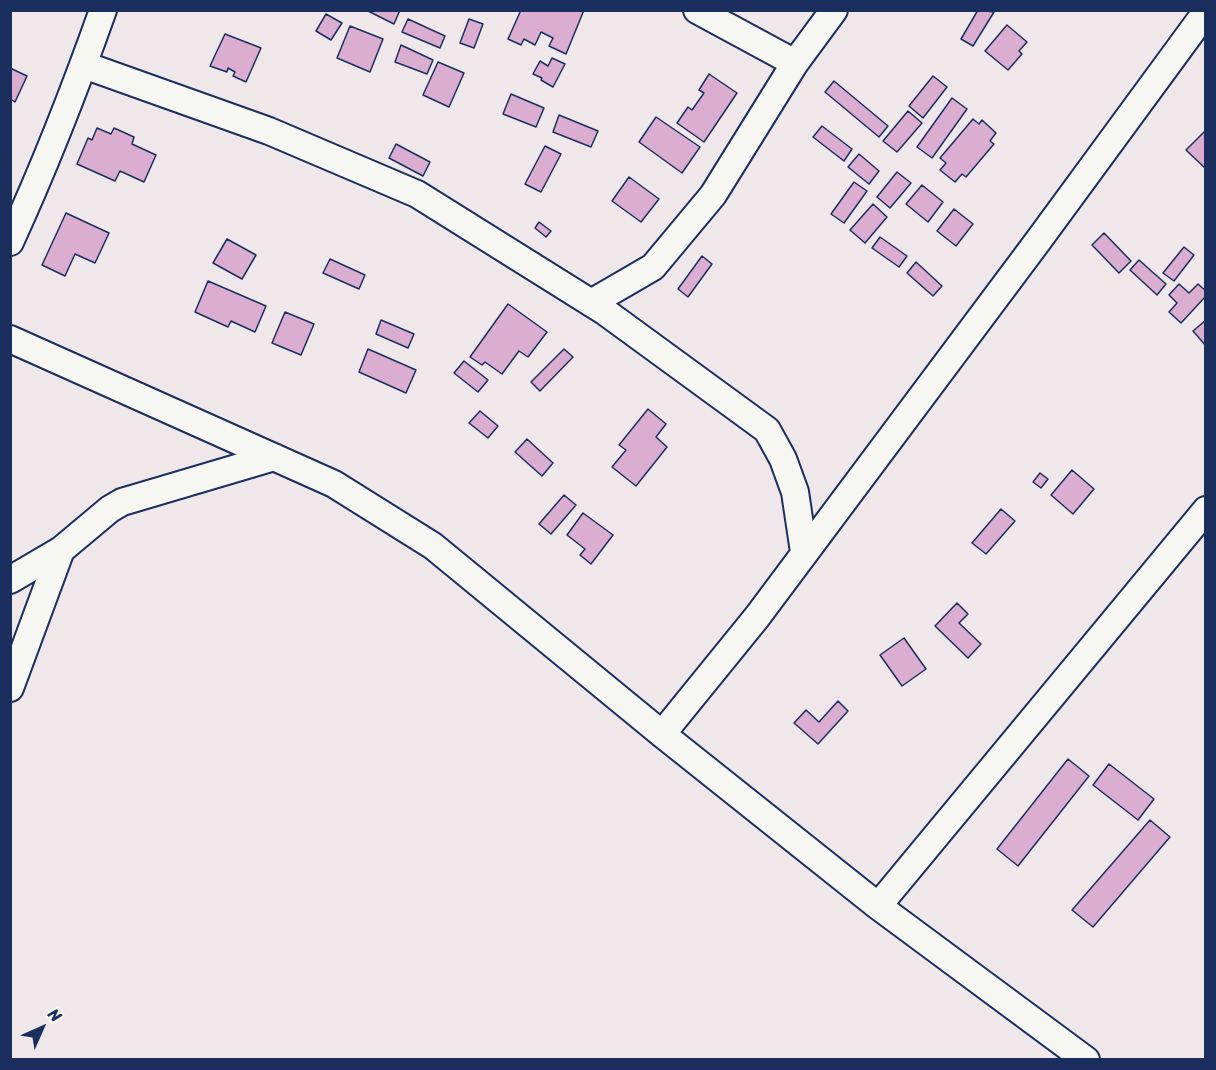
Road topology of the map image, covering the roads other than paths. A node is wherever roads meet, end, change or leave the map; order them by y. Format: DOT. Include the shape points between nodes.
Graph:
graph roads {
  1 [pos="103,10"];
  2 [pos="697,10"];
  3 [pos="834,10"];
  4 [pos="1206,12"];
  5 [pos="795,63"];
  6 [pos="84,65"];
  7 [pos="10,242"];
  8 [pos="591,303"];
  9 [pos="10,339"];
  10 [pos="274,458"];
  11 [pos="1206,510"];
  12 [pos="61,550"];
  13 [pos="804,552"];
  14 [pos="10,580"];
  15 [pos="10,688"];
  16 [pos="662,734"];
  17 [pos="878,906"];
  18 [pos="1086,1059"];
  1 -- 6 [label="street"];
  2 -- 5 [label="street"];
  3 -- 5 [label="street"];
  4 -- 13 [label="street"];
  5 -- 8 [label="street" via="713,195 652,267"];
  6 -- 7 [label="street"];
  6 -- 8 [label="street" via="268,131 417,194"];
  8 -- 13 [label="street" via="767,430 795,492"];
  9 -- 10 [label="street"];
  10 -- 12 [label="street" via="122,502"];
  10 -- 16 [label="street" via="334,484 433,546"];
  11 -- 17 [label="street"];
  12 -- 14 [label="street"];
  12 -- 15 [label="street"];
  13 -- 16 [label="street"];
  16 -- 17 [label="street"];
  17 -- 18 [label="street"];
}
